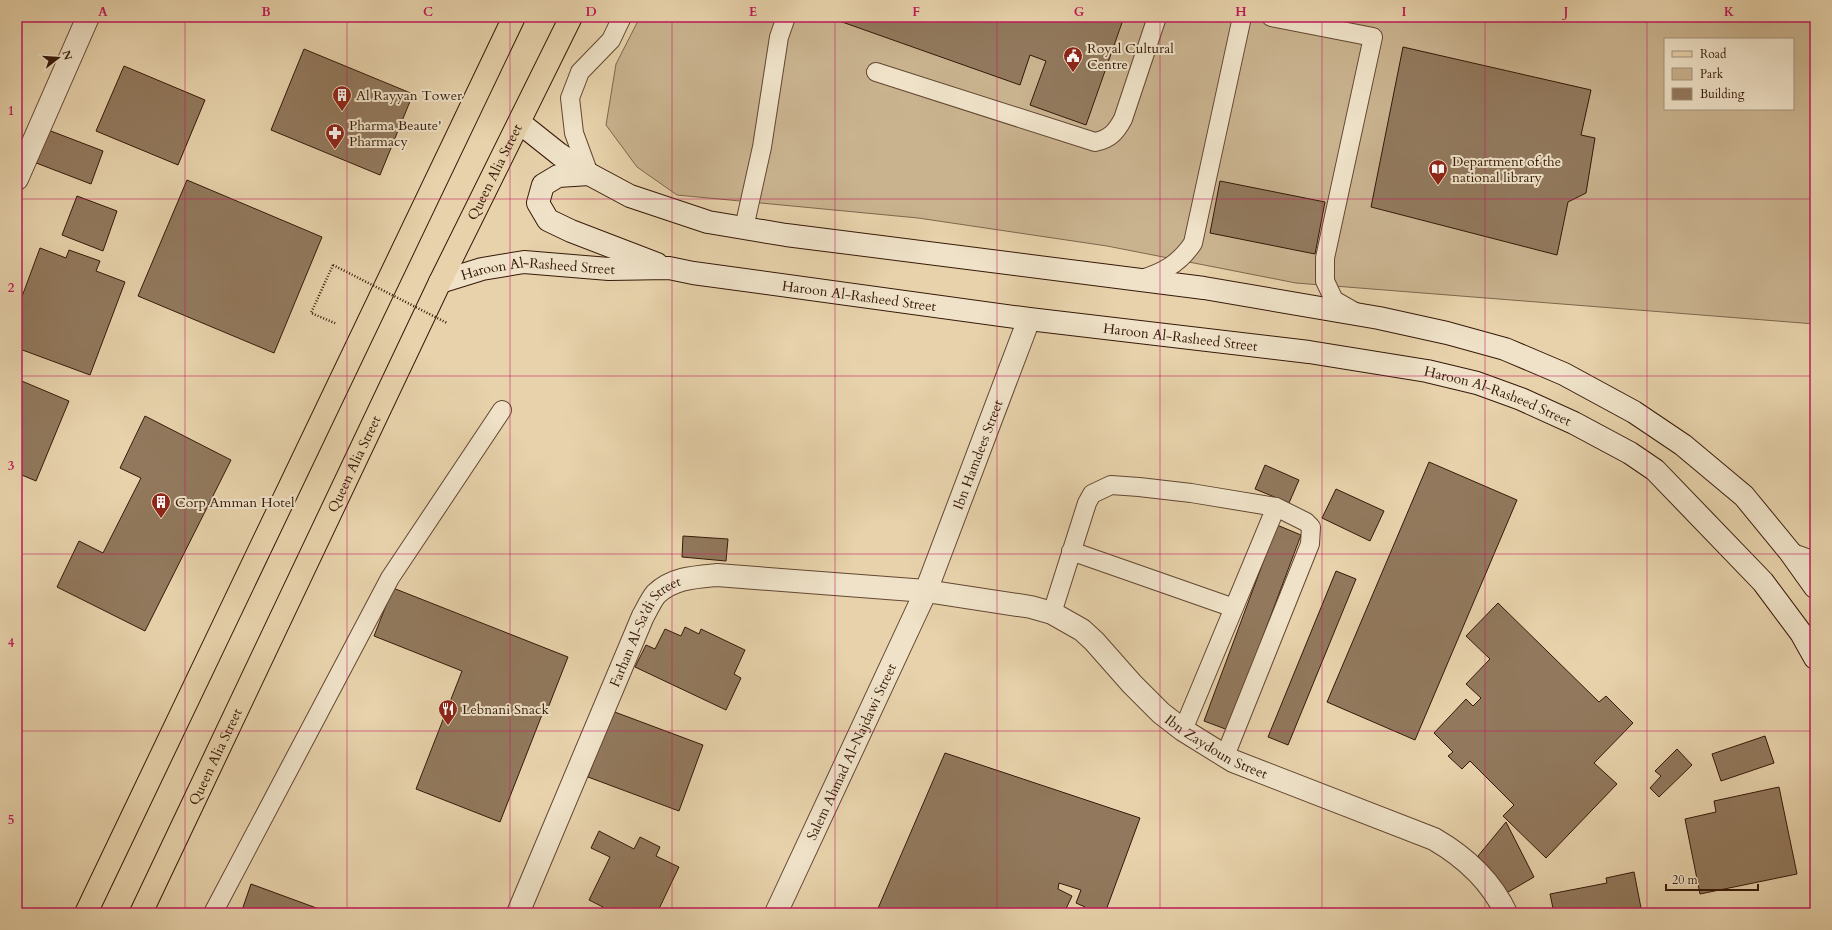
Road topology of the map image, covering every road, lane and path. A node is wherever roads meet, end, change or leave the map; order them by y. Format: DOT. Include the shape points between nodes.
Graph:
graph roads {
  1 [pos="88,17"];
  2 [pos="514,17"];
  3 [pos="571,17"];
  4 [pos="622,17"];
  5 [pos="786,17"];
  6 [pos="1157,17"];
  7 [pos="1242,17"];
  8 [pos="1271,17"];
  9 [pos="876,72"];
  10 [pos="520,123"];
  11 [pos="589,174"];
  12 [pos="17,179"];
  13 [pos="744,228"];
  14 [pos="669,268"];
  15 [pos="1140,280"];
  16 [pos="440,282"];
  17 [pos="310,313"];
  18 [pos="1359,314"];
  19 [pos="1029,319"];
  20 [pos="447,323"];
  21 [pos="502,410"];
  22 [pos="1276,507"];
  23 [pos="1071,551"];
  24 [pos="1790,552"];
  25 [pos="1815,561"];
  26 [pos="1815,587"];
  27 [pos="926,591"];
  28 [pos="1234,608"];
  29 [pos="1052,614"];
  30 [pos="1815,658"];
  31 [pos="1183,730"];
  32 [pos="1225,756"];
  33 [pos="86,913"];
  34 [pos="141,913"];
  35 [pos="213,913"];
  36 [pos="518,913"];
  37 [pos="776,913"];
  38 [pos="1506,913"];
  1 -- 12 [label="main road"];
  2 -- 33 [label="main road"];
  3 -- 10 [label="main road, Queen Alia Street"];
  4 -- 11 [label="lane" via="611,40 580,72 570,98 574,133"];
  5 -- 13 [label="lane" via="779,37 762,147"];
  6 -- 9 [label="lane" via="1123,119 1116,133 1095,142"];
  7 -- 15 [label="lane" via="1193,243 1186,254 1171,267"];
  8 -- 18 [label="lane" via="1374,37 1325,258 1325,281 1334,300"];
  10 -- 11 [label="main road"];
  10 -- 16 [label="main road, Queen Alia Street"];
  11 -- 13 [label="main road" via="630,196 708,222"];
  11 -- 14 [label="main road" via="558,176 542,185 538,203 548,220"];
  13 -- 15 [label="main road"];
  14 -- 16 [label="main road, Haroon Al-Rasheed Street" via="609,269 524,262 482,269"];
  14 -- 19 [label="main road, Haroon Al-Rasheed Street"];
  15 -- 18 [label="main road"];
  16 -- 34 [label="main road, Queen Alia Street"];
  17 -- 20 [label="path, bridge" via="333,265"];
  18 -- 24 [label="main road" via="1447,333 1504,349 1564,374 1634,412 1683,445 1744,496"];
  19 -- 27 [label="main road, Ibn Hamdees Street"];
  19 -- 30 [label="main road, Haroon Al-Rasheed Street" via="1309,352 1427,371 1522,399 1595,434 1655,470 1763,582 1801,633"];
  21 -- 35 [label="lane" via="390,578"];
  22 -- 23 [label="lane" via="1191,493 1111,485 1092,494"];
  22 -- 28 [label="lane"];
  22 -- 32 [label="lane" via="1311,527 1310,544"];
  23 -- 28 [label="lane"];
  23 -- 29 [label="lane"];
  24 -- 25 [label="lane"];
  24 -- 26 [label="main road"];
  27 -- 29 [label="main road, Ibn Zaydoun Street" via="1031,607"];
  27 -- 36 [label="main road, Farhan Al-Sa'di Street" via="717,575 692,577 672,583 656,595 635,635"];
  27 -- 37 [label="main road, Salem Ahmad Al-Najdawi Street"];
  28 -- 31 [label="lane"];
  29 -- 31 [label="main road, Ibn Zaydoun Street" via="1082,630 1094,640 1146,698"];
  31 -- 32 [label="main road, Ibn Zaydoun Street"];
  32 -- 38 [label="main road, Ibn Zaydoun Street" via="1434,839 1472,865 1499,898"];
}
